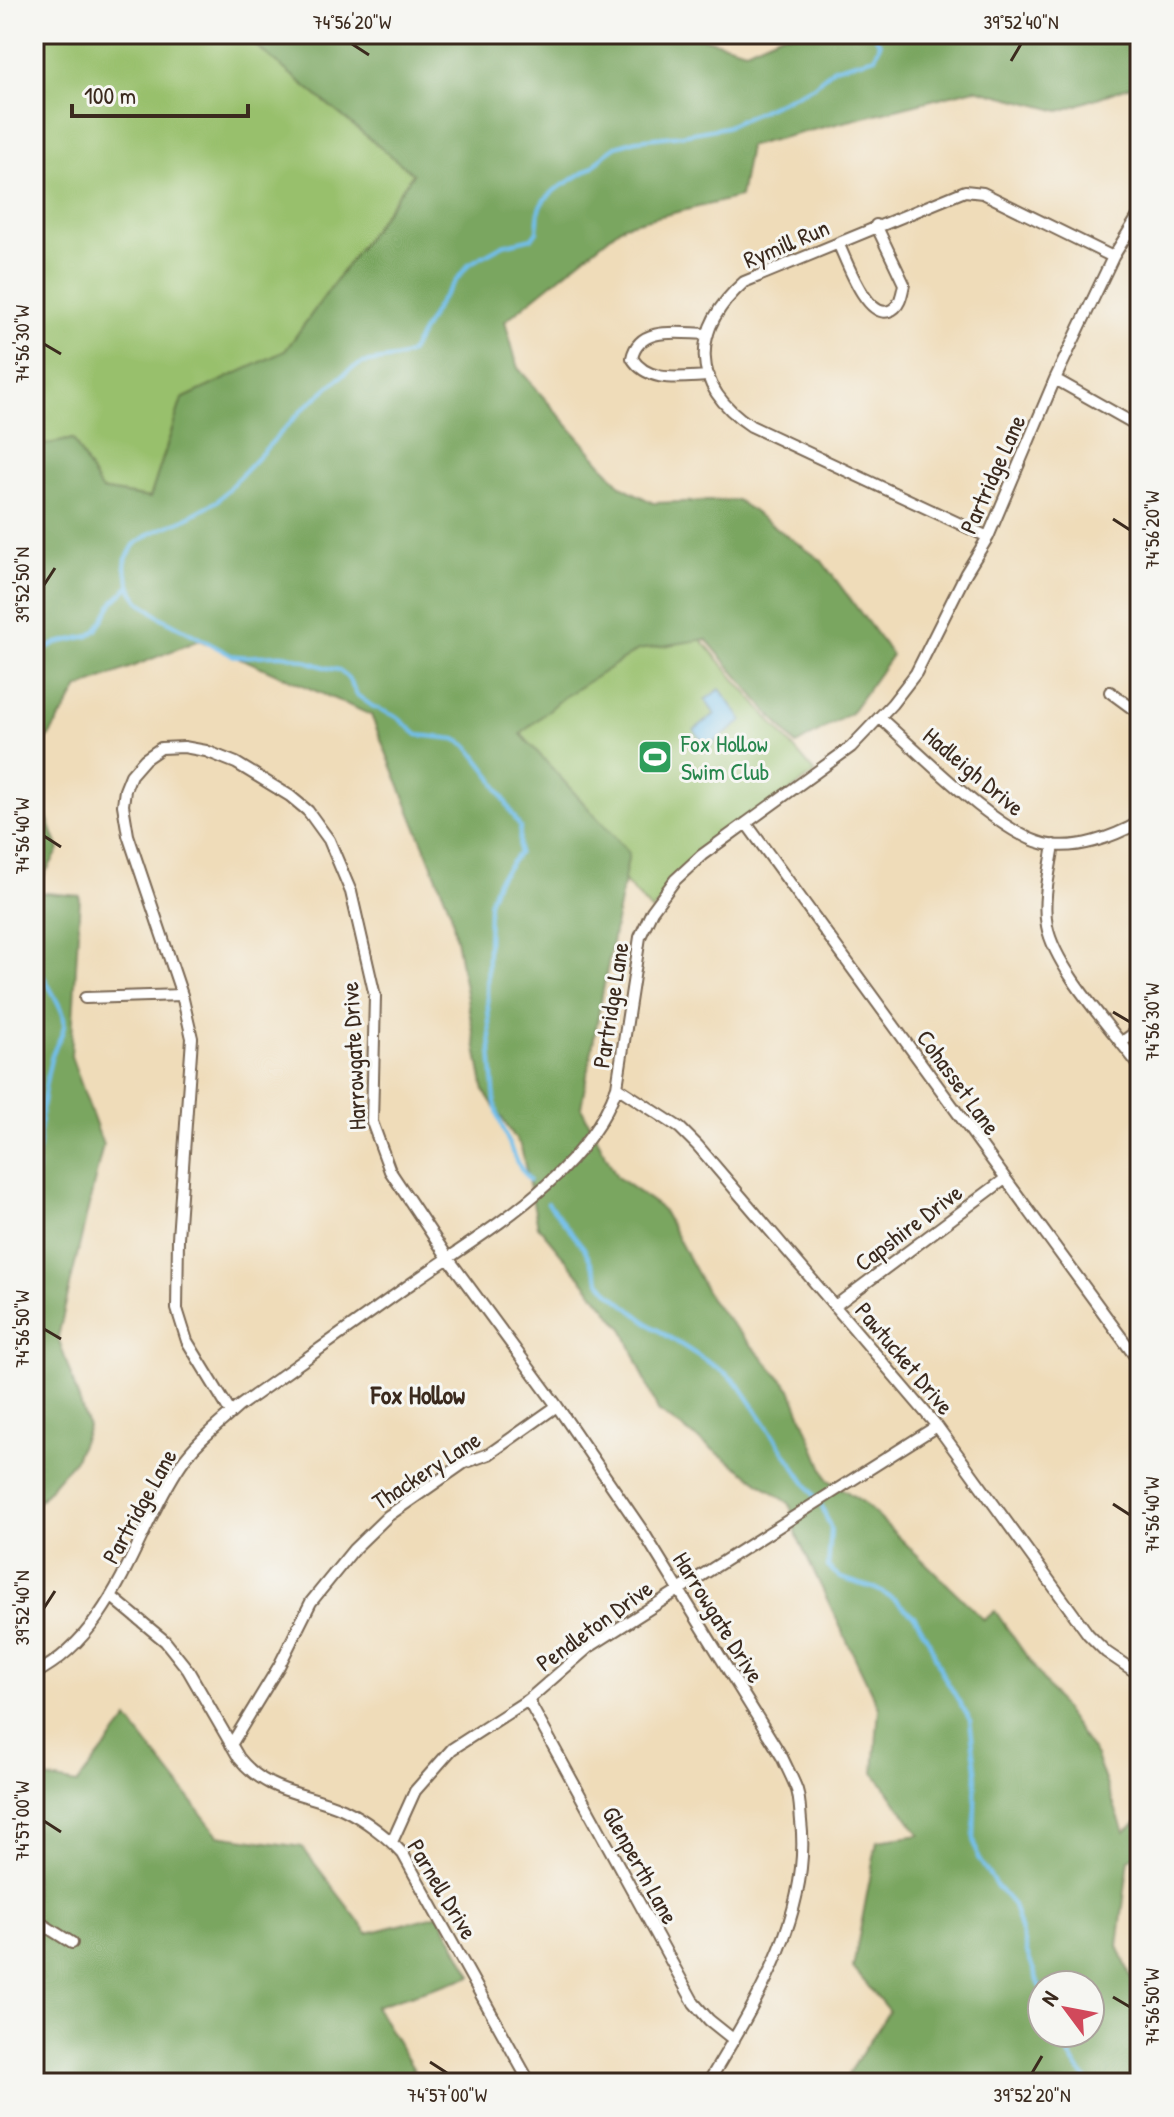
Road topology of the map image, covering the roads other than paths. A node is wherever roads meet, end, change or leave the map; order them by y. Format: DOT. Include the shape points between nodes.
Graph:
graph roads {
  1 [pos="1140,213"];
  2 [pos="876,225"];
  3 [pos="838,243"];
  4 [pos="1113,257"];
  5 [pos="708,334"];
  6 [pos="709,376"];
  7 [pos="1055,379"];
  8 [pos="1140,427"];
  9 [pos="988,537"];
  10 [pos="1110,692"];
  11 [pos="1140,714"];
  12 [pos="880,718"];
  13 [pos="1140,822"];
  14 [pos="746,823"];
  15 [pos="1054,845"];
  16 [pos="182,995"];
  17 [pos="85,998"];
  18 [pos="1140,1029"];
  19 [pos="1122,1042"];
  20 [pos="1140,1067"];
  21 [pos="617,1087"];
  22 [pos="1005,1179"];
  23 [pos="448,1258"];
  24 [pos="835,1306"];
  25 [pos="1140,1363"];
  26 [pos="557,1406"];
  27 [pos="231,1413"];
  28 [pos="937,1426"];
  29 [pos="678,1590"];
  30 [pos="112,1597"];
  31 [pos="34,1674"];
  32 [pos="1140,1675"];
  33 [pos="528,1700"];
  34 [pos="231,1745"];
  35 [pos="392,1842"];
  36 [pos="34,1919"];
  37 [pos="72,1943"];
  38 [pos="734,2040"];
  39 [pos="530,2083"];
  40 [pos="708,2083"];
  1 -- 4 [label="street, Partridge Lane"];
  2 -- 3 [label="street, Rymill Run"];
  2 -- 3 [label="street" via="904,284 891,311 873,308 865,300"];
  2 -- 4 [label="street, Rymill Run" via="965,191 983,193"];
  3 -- 5 [label="street, Rymill Run" via="744,282 727,297"];
  4 -- 7 [label="street, Partridge Lane"];
  5 -- 6 [label="street, Rymill Run" via="703,363"];
  5 -- 6 [label="street" via="653,334 641,339 632,358 649,375"];
  6 -- 9 [label="street, Rymill Run" via="718,397 751,426"];
  7 -- 8 [label="street"];
  7 -- 9 [label="street, Partridge Lane"];
  9 -- 12 [label="street, Partridge Lane" via="916,673"];
  10 -- 11 [label="street"];
  12 -- 14 [label="street, Partridge Lane" via="851,747"];
  12 -- 15 [label="street, Hadleigh Drive" via="995,819 1019,834"];
  13 -- 15 [label="street, Hadleigh Drive" via="1096,840"];
  14 -- 21 [label="street, Partridge Lane" via="684,871 652,911 640,937"];
  14 -- 22 [label="street, Cohasset Lane"];
  15 -- 19 [label="street" via="1047,927 1068,972"];
  16 -- 17 [label="street"];
  16 -- 23 [label="street, Harrowgate Drive" via="128,835 123,805 131,775 145,759 161,748 184,747 206,751 263,778 308,811 329,840 351,892 375,996 372,1122 390,1171"];
  16 -- 27 [label="street, Harrowgate Drive" via="192,1038 177,1309 187,1341"];
  18 -- 19 [label="street"];
  19 -- 20 [label="street"];
  21 -- 23 [label="street, Partridge Lane" via="595,1133 577,1154 525,1203"];
  21 -- 24 [label="street, Pawtucket Drive" via="680,1128"];
  22 -- 24 [label="street, Capshire Drive"];
  22 -- 25 [label="street, Cohasset Lane"];
  23 -- 26 [label="street, Harrowgate Drive"];
  23 -- 27 [label="street, Partridge Lane"];
  24 -- 28 [label="street, Pawtucket Drive"];
  26 -- 29 [label="street, Harrowgate Drive"];
  26 -- 34 [label="street, Thackery Lane" via="388,1516 354,1549 311,1602"];
  27 -- 30 [label="street, Partridge Lane" via="183,1462"];
  28 -- 29 [label="street, Pendleton Drive"];
  28 -- 32 [label="street, Pawtucket Drive" via="1088,1634"];
  29 -- 33 [label="street, Pendleton Drive" via="589,1647"];
  29 -- 38 [label="street, Harrowgate Drive" via="782,1757 797,1792 802,1871 785,1938"];
  30 -- 31 [label="street, Partridge Lane" via="71,1648"];
  30 -- 34 [label="street, Parnell Drive" via="165,1641"];
  33 -- 35 [label="street, Pendleton Drive" via="452,1749 415,1791"];
  33 -- 38 [label="street, Glenperth Lane" via="694,2003"];
  34 -- 35 [label="street, Parnell Drive" via="260,1780 344,1810"];
  35 -- 39 [label="street, Parnell Drive"];
  36 -- 37 [label="street"];
  38 -- 40 [label="street, Harrowgate Drive"];
}
